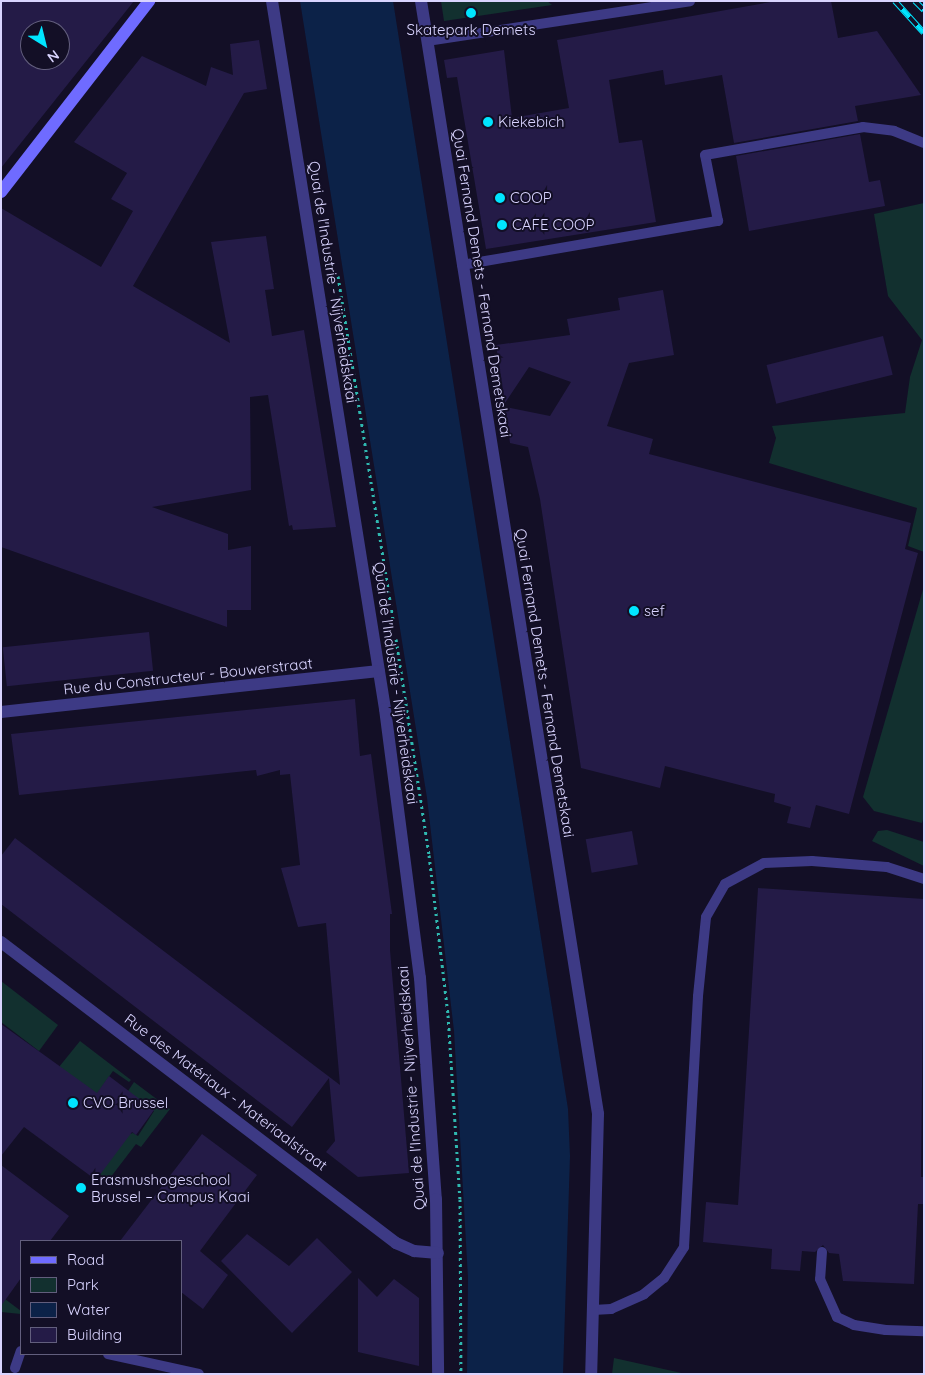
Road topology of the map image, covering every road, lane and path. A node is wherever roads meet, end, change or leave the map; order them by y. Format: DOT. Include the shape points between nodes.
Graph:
graph roads {
  1 [pos="149,1"];
  2 [pos="272,1"];
  3 [pos="421,1"];
  4 [pos="690,1"];
  5 [pos="673,2"];
  6 [pos="427,42"];
  7 [pos="924,143"];
  8 [pos="1,192"];
  9 [pos="462,265"];
  10 [pos="379,671"];
  11 [pos="1,712"];
  12 [pos="924,879"];
  13 [pos="1,942"];
  14 [pos="822,1252"];
  15 [pos="438,1253"];
  16 [pos="593,1310"];
  17 [pos="924,1331"];
  18 [pos="20,1354"];
  19 [pos="113,1355"];
  20 [pos="15,1368"];
  21 [pos="199,1374"];
  22 [pos="438,1374"];
  23 [pos="591,1374"];
  1 -- 8 [label="main road"];
  2 -- 10 [label="street, Quai de l'Industrie - Nijverheidskaai"];
  3 -- 6 [label="street, Quai Fernand Demets - Fernand Demetskaai"];
  4 -- 5 [label="lane"];
  5 -- 6 [label="lane"];
  6 -- 9 [label="street, Quai Fernand Demets - Fernand Demetskaai"];
  7 -- 9 [label="lane" via="894,131 863,127 705,155 718,222"];
  9 -- 16 [label="street, Quai Fernand Demets - Fernand Demetskaai" via="598,1114"];
  10 -- 11 [label="street, Rue du Constructeur - Bouwerstraat"];
  10 -- 15 [label="street, Quai de l'Industrie - Nijverheidskaai" via="420,978"];
  12 -- 16 [label="lane" via="887,867 812,860 764,863 725,884 706,917 698,996 684,1247 664,1278 644,1294 612,1309"];
  13 -- 15 [label="street, Rue des Matériaux - Materiaalstraat" via="396,1243 414,1251"];
  14 -- 17 [label="lane" via="820,1279 837,1317 854,1325"];
  15 -- 22 [label="street, Quai de l'Industrie - Nijverheidskaai"];
  16 -- 23 [label="street, Quai Fernand Demets - Fernand Demetskaai"];
  18 -- 20 [label="lane"];
  19 -- 21 [label="lane"];
}
